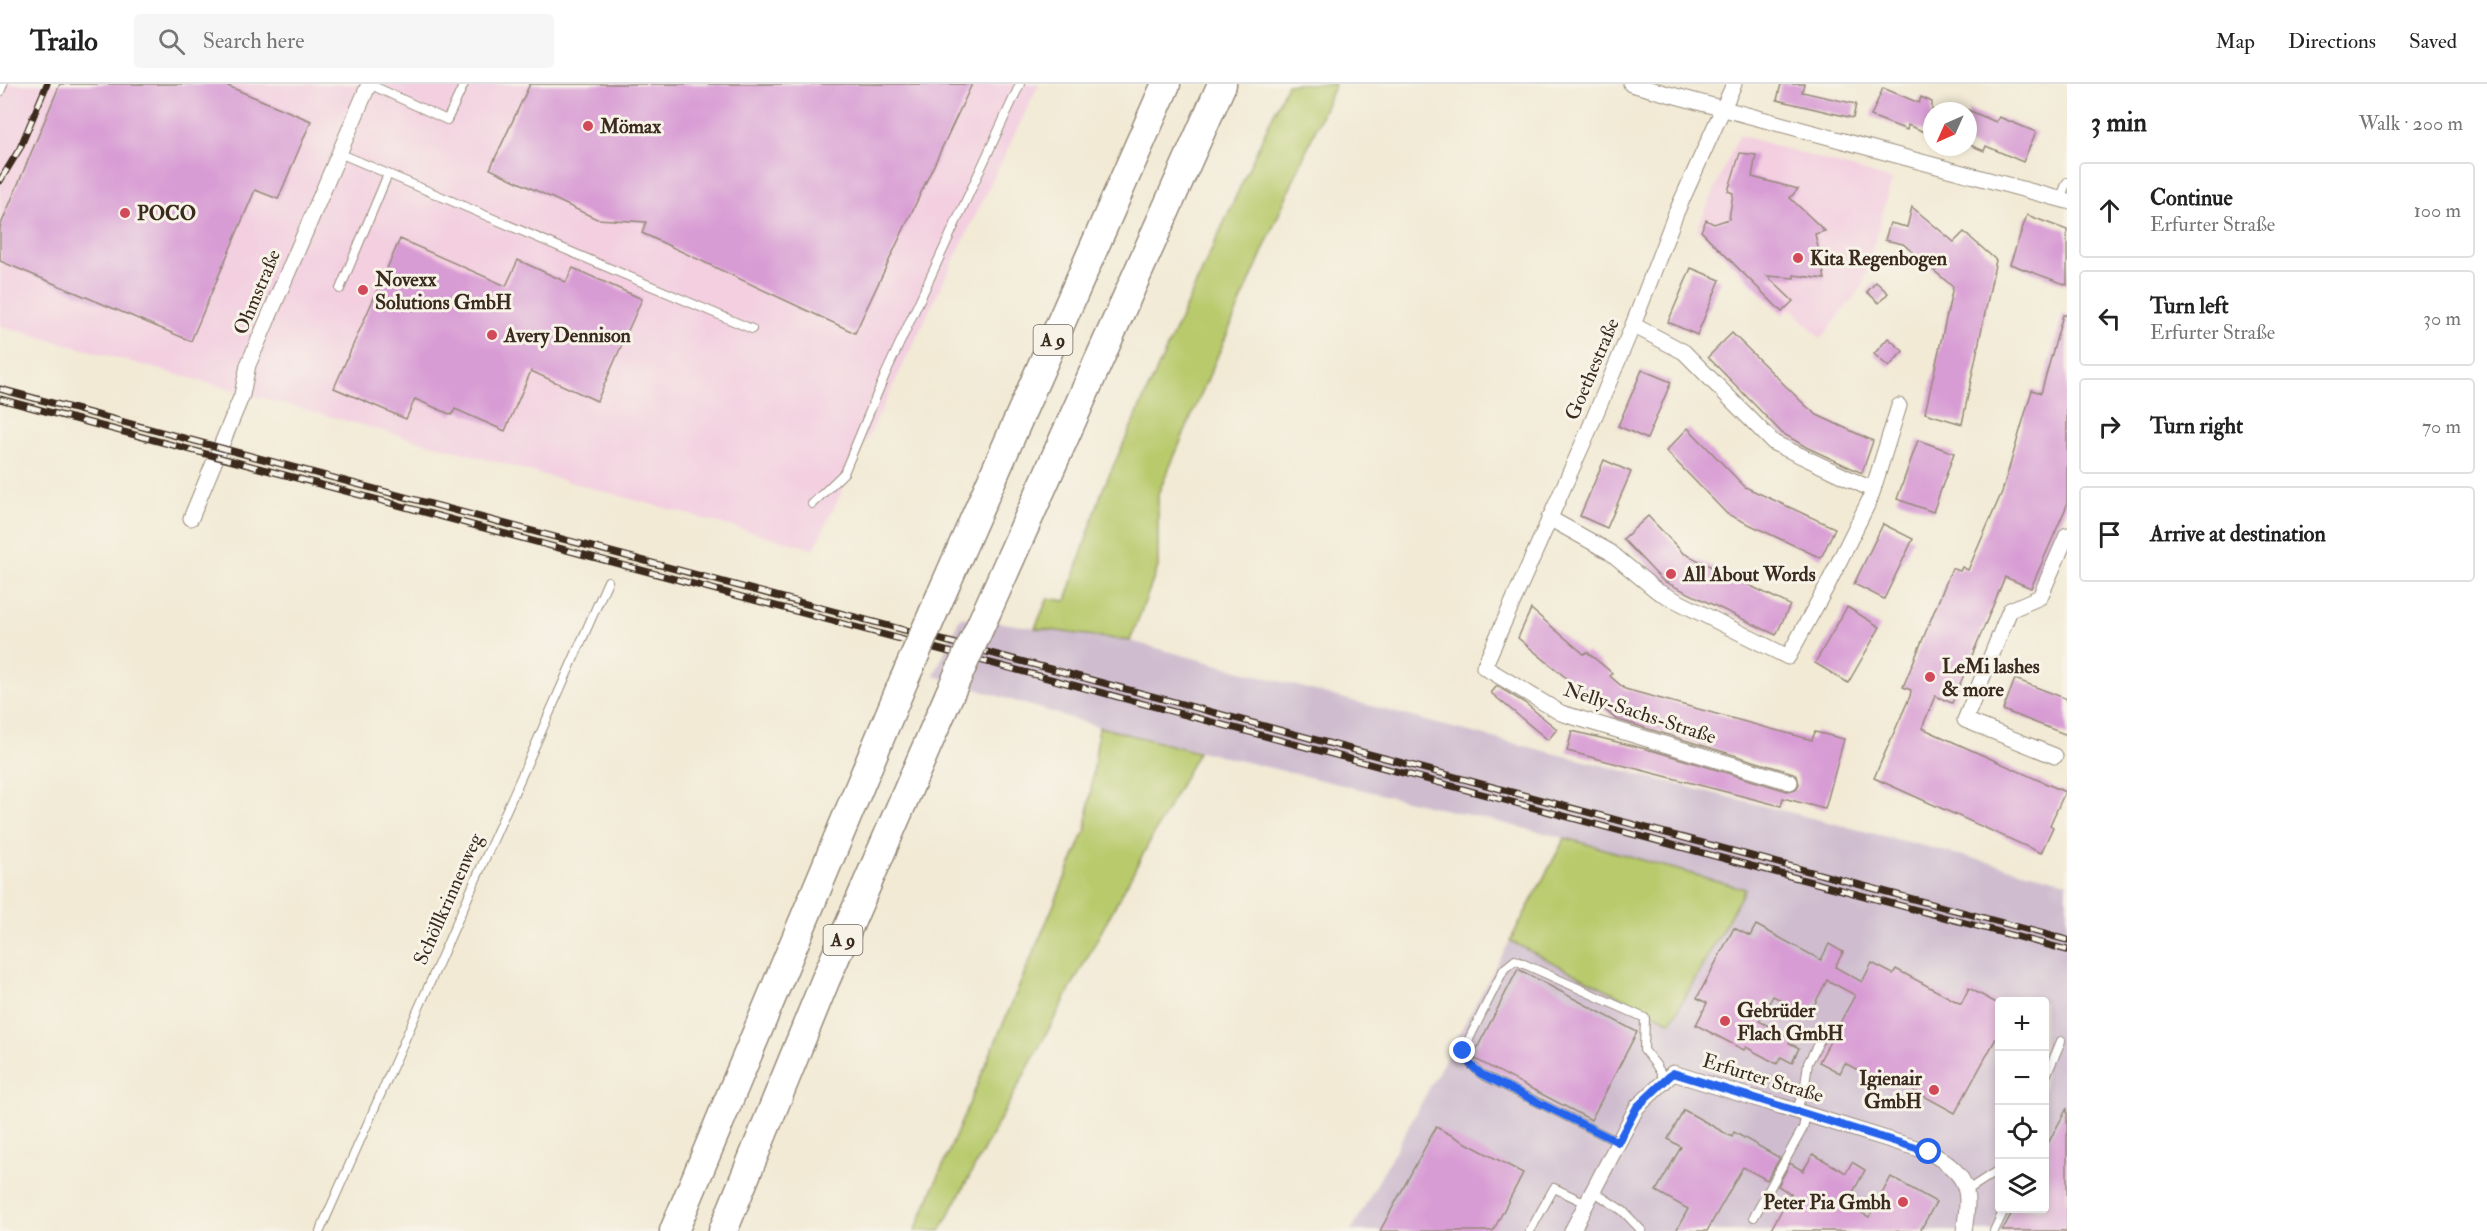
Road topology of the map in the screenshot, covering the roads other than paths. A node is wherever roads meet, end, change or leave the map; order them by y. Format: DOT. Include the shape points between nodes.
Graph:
graph roads {
  1 [pos="3,84"];
  2 [pos="369,84"];
  3 [pos="464,84"];
  4 [pos="1020,84"];
  5 [pos="1166,84"];
  6 [pos="1221,84"];
  7 [pos="1631,84"];
  8 [pos="1734,84"];
  9 [pos="0,92"];
  10 [pos="1724,108"];
  11 [pos="339,153"];
  12 [pos="388,174"];
  13 [pos="2067,182"];
  14 [pos="2064,200"];
  15 [pos="340,289"];
  16 [pos="1633,326"];
  17 [pos="752,329"];
  18 [pos="1899,406"];
  19 [pos="1873,490"];
  20 [pos="812,504"];
  21 [pos="191,518"];
  22 [pos="1549,518"];
  23 [pos="2067,535"];
  24 [pos="2062,562"];
  25 [pos="608,581"];
  26 [pos="1484,668"];
  27 [pos="2055,756"];
  28 [pos="1790,782"];
  29 [pos="1825,1030"];
  30 [pos="2061,1041"];
  31 [pos="2049,1069"];
  32 [pos="1665,1080"];
  33 [pos="1802,1111"];
  34 [pos="1618,1142"];
  35 [pos="1995,1172"];
  36 [pos="1966,1191"];
  37 [pos="1590,1197"];
  38 [pos="2003,1213"];
  39 [pos="1754,1216"];
  40 [pos="320,1231"];
  41 [pos="674,1231"];
  42 [pos="723,1231"];
  43 [pos="1530,1231"];
  44 [pos="1572,1231"];
  45 [pos="1642,1231"];
  46 [pos="1964,1231"];
  47 [pos="1994,1231"];
  1 -- 9 [label="lane"];
  2 -- 3 [label="lane" via="447,120"];
  2 -- 11 [label="street, Ohmstraße"];
  4 -- 20 [label="lane" via="885,375 844,473"];
  5 -- 41 [label="highway, A 9, bridge" via="904,680"];
  6 -- 42 [label="highway, A 9, bridge" via="950,693 825,981"];
  7 -- 10 [label="street"];
  8 -- 10 [label="street, Goethestraße"];
  10 -- 14 [label="street"];
  10 -- 16 [label="street, Goethestraße" via="1676,213"];
  11 -- 12 [label="lane"];
  11 -- 21 [label="street, Ohmstraße" via="248,365 242,394"];
  12 -- 15 [label="lane"];
  12 -- 17 [label="lane"];
  13 -- 14 [label="lane"];
  16 -- 19 [label="street" via="1684,351 1774,443"];
  16 -- 22 [label="street, Goethestraße"];
  18 -- 19 [label="street"];
  19 -- 22 [label="street" via="1788,657 1657,591 1610,552"];
  22 -- 26 [label="street, Goethestraße"];
  23 -- 24 [label="street"];
  24 -- 27 [label="street" via="2040,597 2010,610 1965,720"];
  25 -- 40 [label="lane, Schöllkrinnenweg"];
  26 -- 28 [label="street, Nelly-Sachs-Straße" via="1561,713"];
  29 -- 33 [label="lane" via="1808,1063"];
  30 -- 31 [label="lane"];
  32 -- 33 [label="street, Erfurter Straße" via="1673,1073"];
  32 -- 34 [label="street" via="1637,1107"];
  32 -- 34 [label="lane" via="1644,1050 1645,1018 1515,960 1504,969 1463,1051 1470,1064 1481,1074"];
  33 -- 36 [label="street, Erfurter Straße" via="1929,1152 1952,1164"];
  33 -- 39 [label="lane" via="1803,1128"];
  34 -- 37 [label="street"];
  35 -- 36 [label="lane"];
  36 -- 46 [label="street, Erfurter Straße"];
  37 -- 43 [label="lane" via="1554,1188"];
  37 -- 44 [label="street"];
  37 -- 45 [label="lane" via="1623,1211"];
  38 -- 47 [label="lane"];
}
